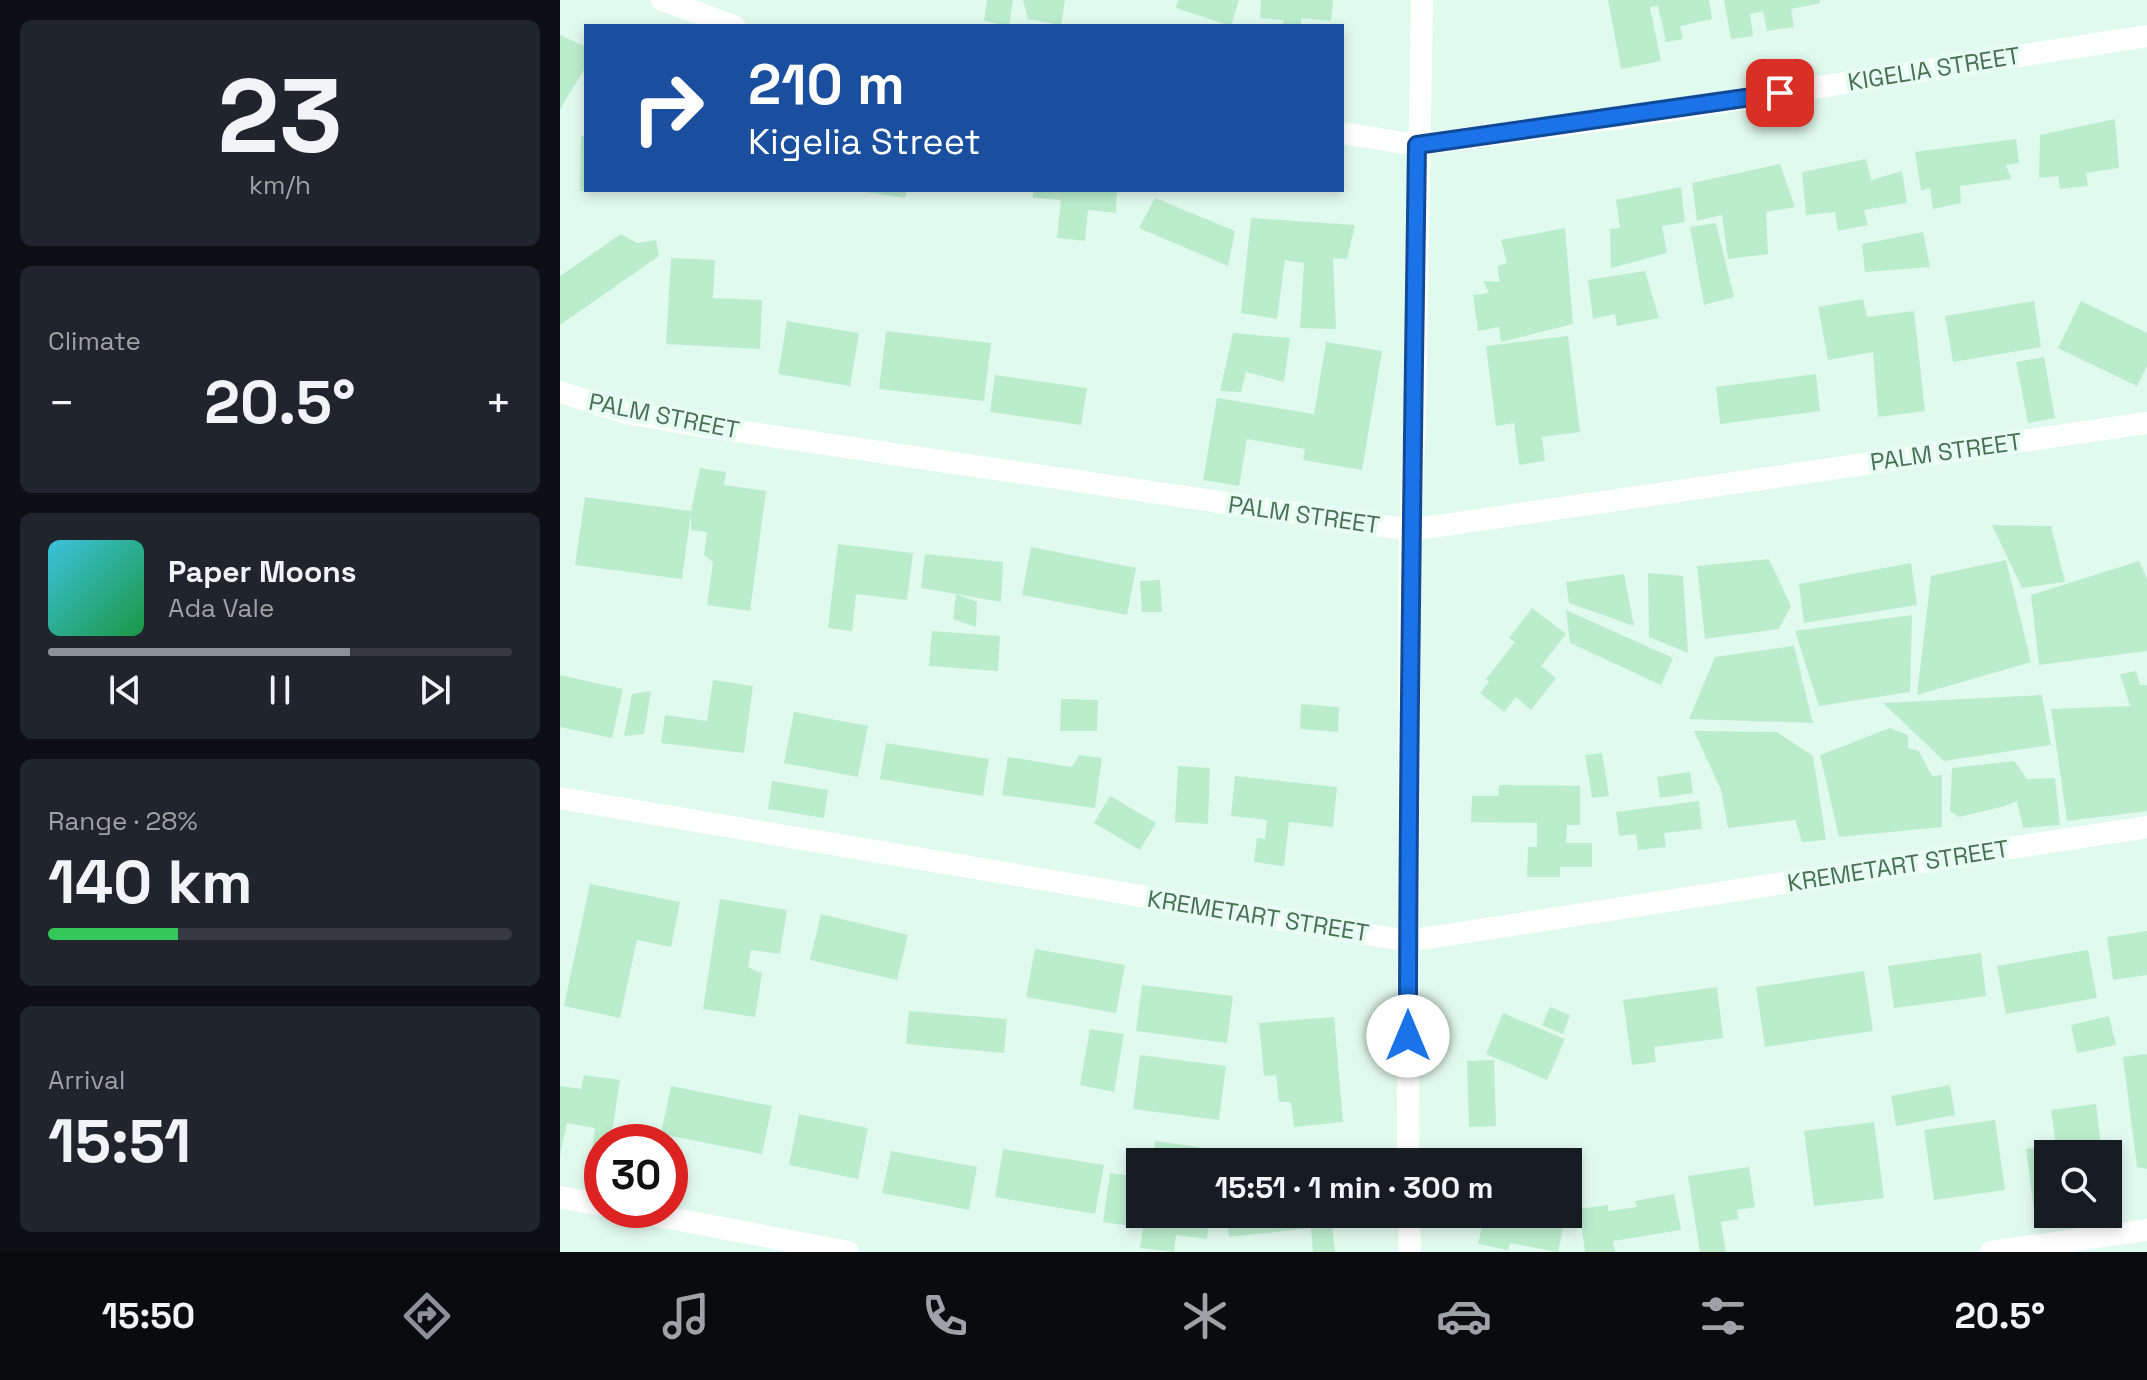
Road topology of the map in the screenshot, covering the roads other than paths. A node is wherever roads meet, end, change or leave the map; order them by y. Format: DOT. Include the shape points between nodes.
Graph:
graph roads {
  1 [pos="662,0"];
  2 [pos="1422,0"];
  3 [pos="728,24"];
  4 [pos="2147,36"];
  5 [pos="1344,133"];
  6 [pos="1417,145"];
  7 [pos="560,392"];
  8 [pos="2147,423"];
  9 [pos="1410,530"];
  10 [pos="560,798"];
  11 [pos="2147,827"];
  12 [pos="1408,941"];
  13 [pos="1408,1148"];
  14 [pos="560,1197"];
  15 [pos="584,1202"];
  16 [pos="688,1228"];
  17 [pos="1409,1228"];
  18 [pos="2147,1230"];
  19 [pos="735,1242"];
  20 [pos="848,1252"];
  21 [pos="1410,1252"];
  22 [pos="1991,1252"];
  1 -- 3 [label="street"];
  2 -- 6 [label="street"];
  4 -- 6 [label="street, KIGELIA STREET"];
  5 -- 6 [label="street, KIGELIA STREET"];
  6 -- 9 [label="street"];
  7 -- 9 [label="street, PALM STREET" via="626,413 690,424"];
  8 -- 9 [label="street, PALM STREET"];
  9 -- 12 [label="street"];
  10 -- 12 [label="street, KREMETART STREET"];
  11 -- 12 [label="street, KREMETART STREET"];
  12 -- 13 [label="street"];
  14 -- 15 [label="street"];
  16 -- 19 [label="street"];
  17 -- 21 [label="street"];
  18 -- 22 [label="street"];
  19 -- 20 [label="street"];
}
